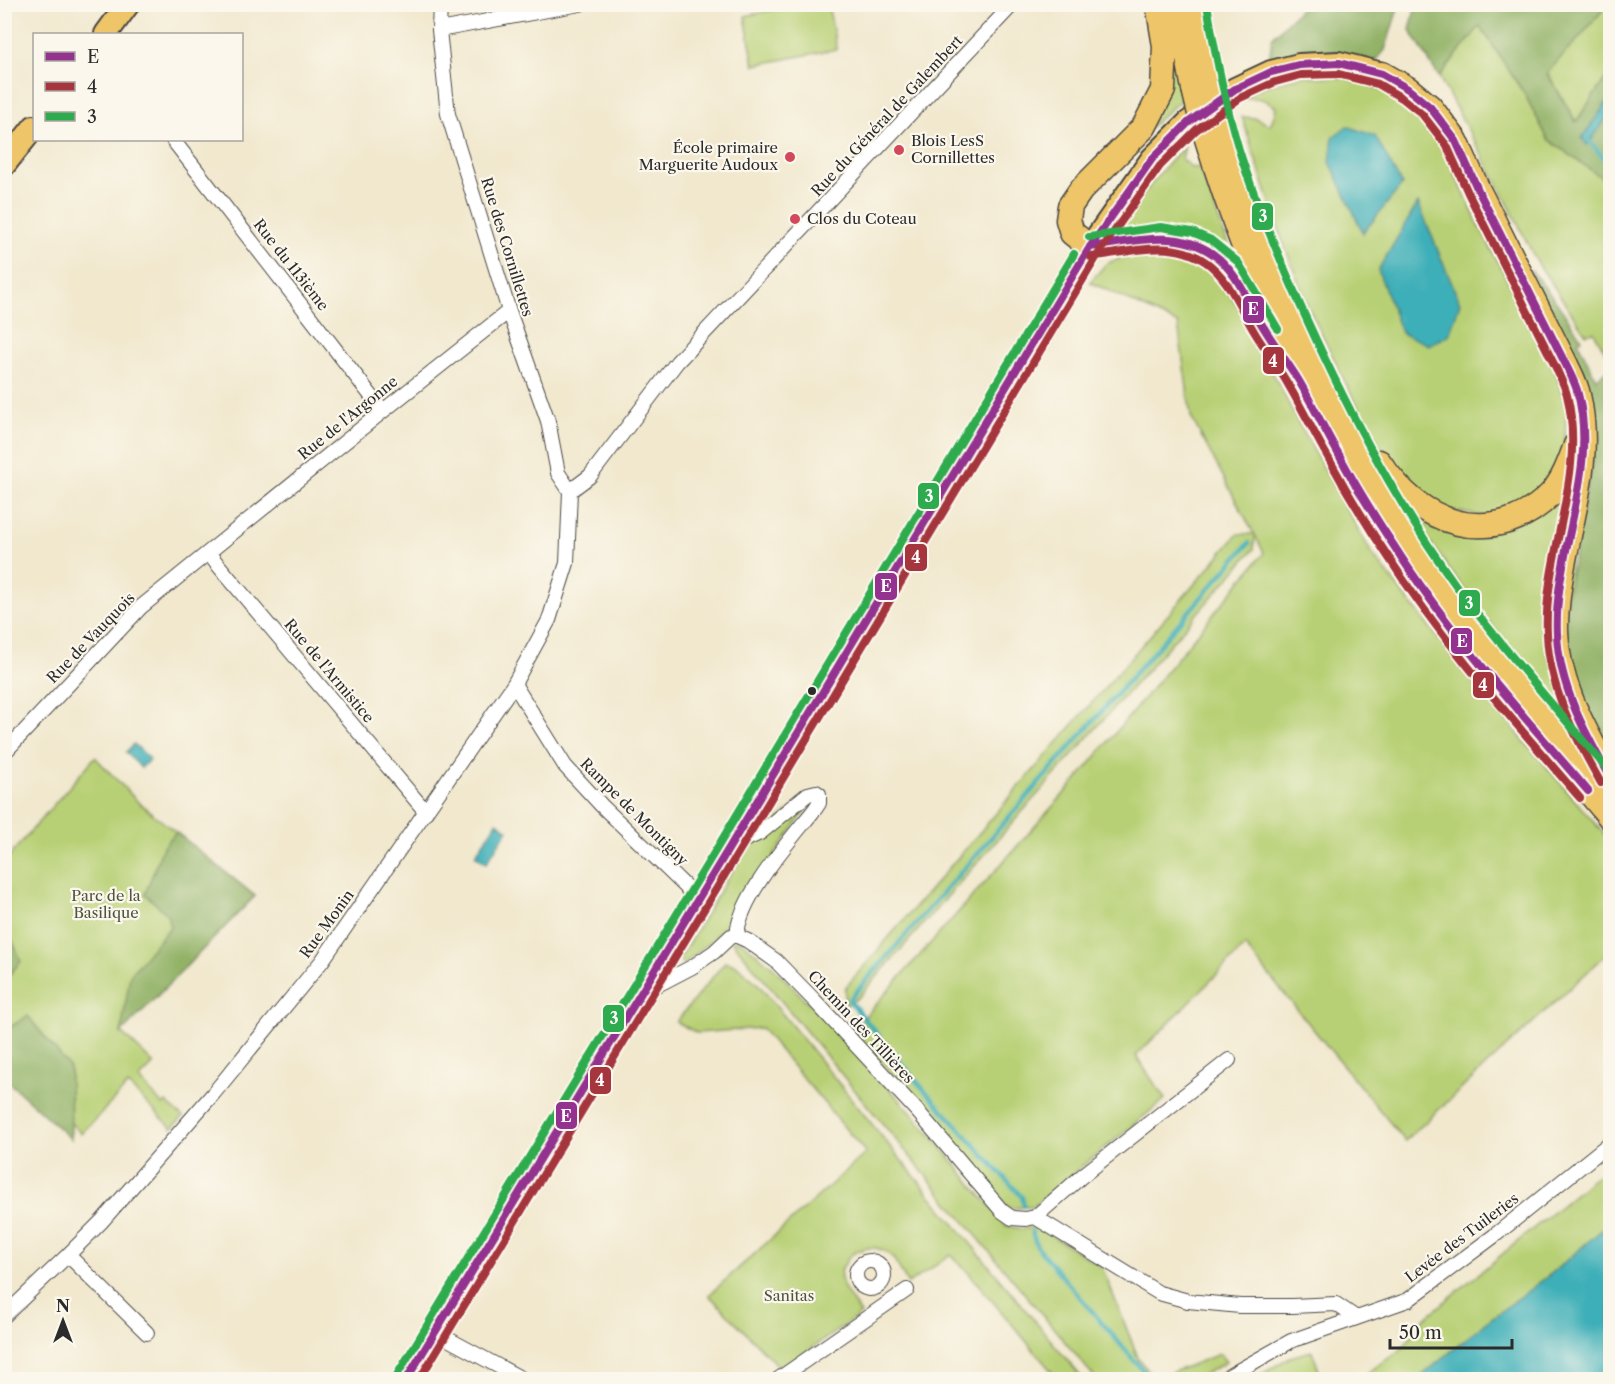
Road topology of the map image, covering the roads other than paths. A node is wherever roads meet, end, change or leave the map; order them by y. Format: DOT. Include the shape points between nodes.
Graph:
graph roads {
  1 [pos="128,4"];
  2 [pos="440,4"];
  3 [pos="580,4"];
  4 [pos="1013,4"];
  5 [pos="1158,4"];
  6 [pos="1178,4"];
  7 [pos="1196,4"];
  8 [pos="439,30"];
  9 [pos="107,33"];
  10 [pos="1382,74"];
  11 [pos="1202,83"];
  12 [pos="33,127"];
  13 [pos="174,141"];
  14 [pos="4,165"];
  15 [pos="1090,247"];
  16 [pos="509,311"];
  17 [pos="1310,380"];
  18 [pos="382,411"];
  19 [pos="1582,426"];
  20 [pos="570,491"];
  21 [pos="208,553"];
  22 [pos="514,684"];
  23 [pos="4,753"];
  24 [pos="1611,778"];
  25 [pos="1611,787"];
  26 [pos="426,812"];
  27 [pos="1611,817"];
  28 [pos="729,848"];
  29 [pos="696,901"];
  30 [pos="737,936"];
  31 [pos="640,994"];
  32 [pos="1229,1060"];
  33 [pos="1611,1143"];
  34 [pos="1035,1217"];
  35 [pos="69,1255"];
  36 [pos="876,1287"];
  37 [pos="907,1290"];
  38 [pos="882,1307"];
  39 [pos="4,1316"];
  40 [pos="1355,1317"];
  41 [pos="435,1332"];
  42 [pos="147,1333"];
  43 [pos="406,1380"];
  44 [pos="524,1380"];
  45 [pos="777,1380"];
  46 [pos="1222,1380"];
  1 -- 9 [label="main road"];
  2 -- 8 [label="street, Rue des Cornillettes"];
  3 -- 8 [label="street"];
  4 -- 20 [label="street, Rue du Général de Galembert" via="677,362 590,476"];
  5 -- 15 [label="highway" via="1164,46 1162,90 1144,127 1081,190 1071,206 1068,220 1072,233"];
  6 -- 11 [label="highway"];
  7 -- 11 [label="highway" via="1206,58"];
  8 -- 16 [label="street, Rue des Cornillettes" via="448,114"];
  10 -- 15 [label="main road" via="1339,63 1299,65 1271,72 1234,89 1189,122 1152,159"];
  10 -- 19 [label="highway" via="1430,107 1456,141 1566,365 1578,394"];
  11 -- 17 [label="highway, bridge" via="1211,120 1235,172"];
  12 -- 14 [label="main road"];
  13 -- 18 [label="street, Rue du 113ième"];
  15 -- 17 [label="highway" via="1160,237 1206,249 1230,269 1258,318"];
  15 -- 28 [label="main road"];
  16 -- 18 [label="street, Rue de l'Argonne"];
  16 -- 20 [label="street, Rue des Cornillettes" via="548,421 558,473"];
  17 -- 19 [label="highway" via="1401,490 1419,505 1454,523 1496,524 1535,508 1563,477"];
  17 -- 25 [label="highway" via="1427,564 1484,640"];
  17 -- 27 [label="highway" via="1341,460 1426,595"];
  18 -- 21 [label="street, Rue de l'Argonne"];
  19 -- 24 [label="highway" via="1583,460 1560,585 1556,633 1567,691"];
  20 -- 22 [label="street, Rue Monin" via="567,563 549,620"];
  21 -- 23 [label="street, Rue de Vauquois" via="141,607"];
  21 -- 26 [label="street, Rue de l'Armistice"];
  22 -- 26 [label="street, Rue Monin"];
  22 -- 29 [label="street, Rampe de Montigny" via="565,766"];
  26 -- 35 [label="street, Rue Monin" via="322,961 213,1094"];
  28 -- 29 [label="main road"];
  28 -- 30 [label="street" via="760,833 808,794 819,794 815,809 761,880 744,910"];
  29 -- 31 [label="main road"];
  30 -- 31 [label="street" via="731,936 692,967"];
  30 -- 34 [label="street, Chemin des Tillières" via="776,961 807,993 1002,1211 1012,1218"];
  31 -- 41 [label="main road"];
  32 -- 34 [label="street"];
  33 -- 40 [label="street, Levée des Tuileries" via="1408,1300"];
  34 -- 40 [label="street, Chemin des Tillières" via="1159,1293 1188,1301 1240,1306 1336,1304"];
  35 -- 39 [label="street, Rue Monin"];
  35 -- 42 [label="street"];
  36 -- 38 [label="street"];
  37 -- 38 [label="street"];
  38 -- 45 [label="street"];
  40 -- 46 [label="street, Levée des Tuileries" via="1291,1341"];
  41 -- 43 [label="main road"];
  41 -- 44 [label="street"];
}
